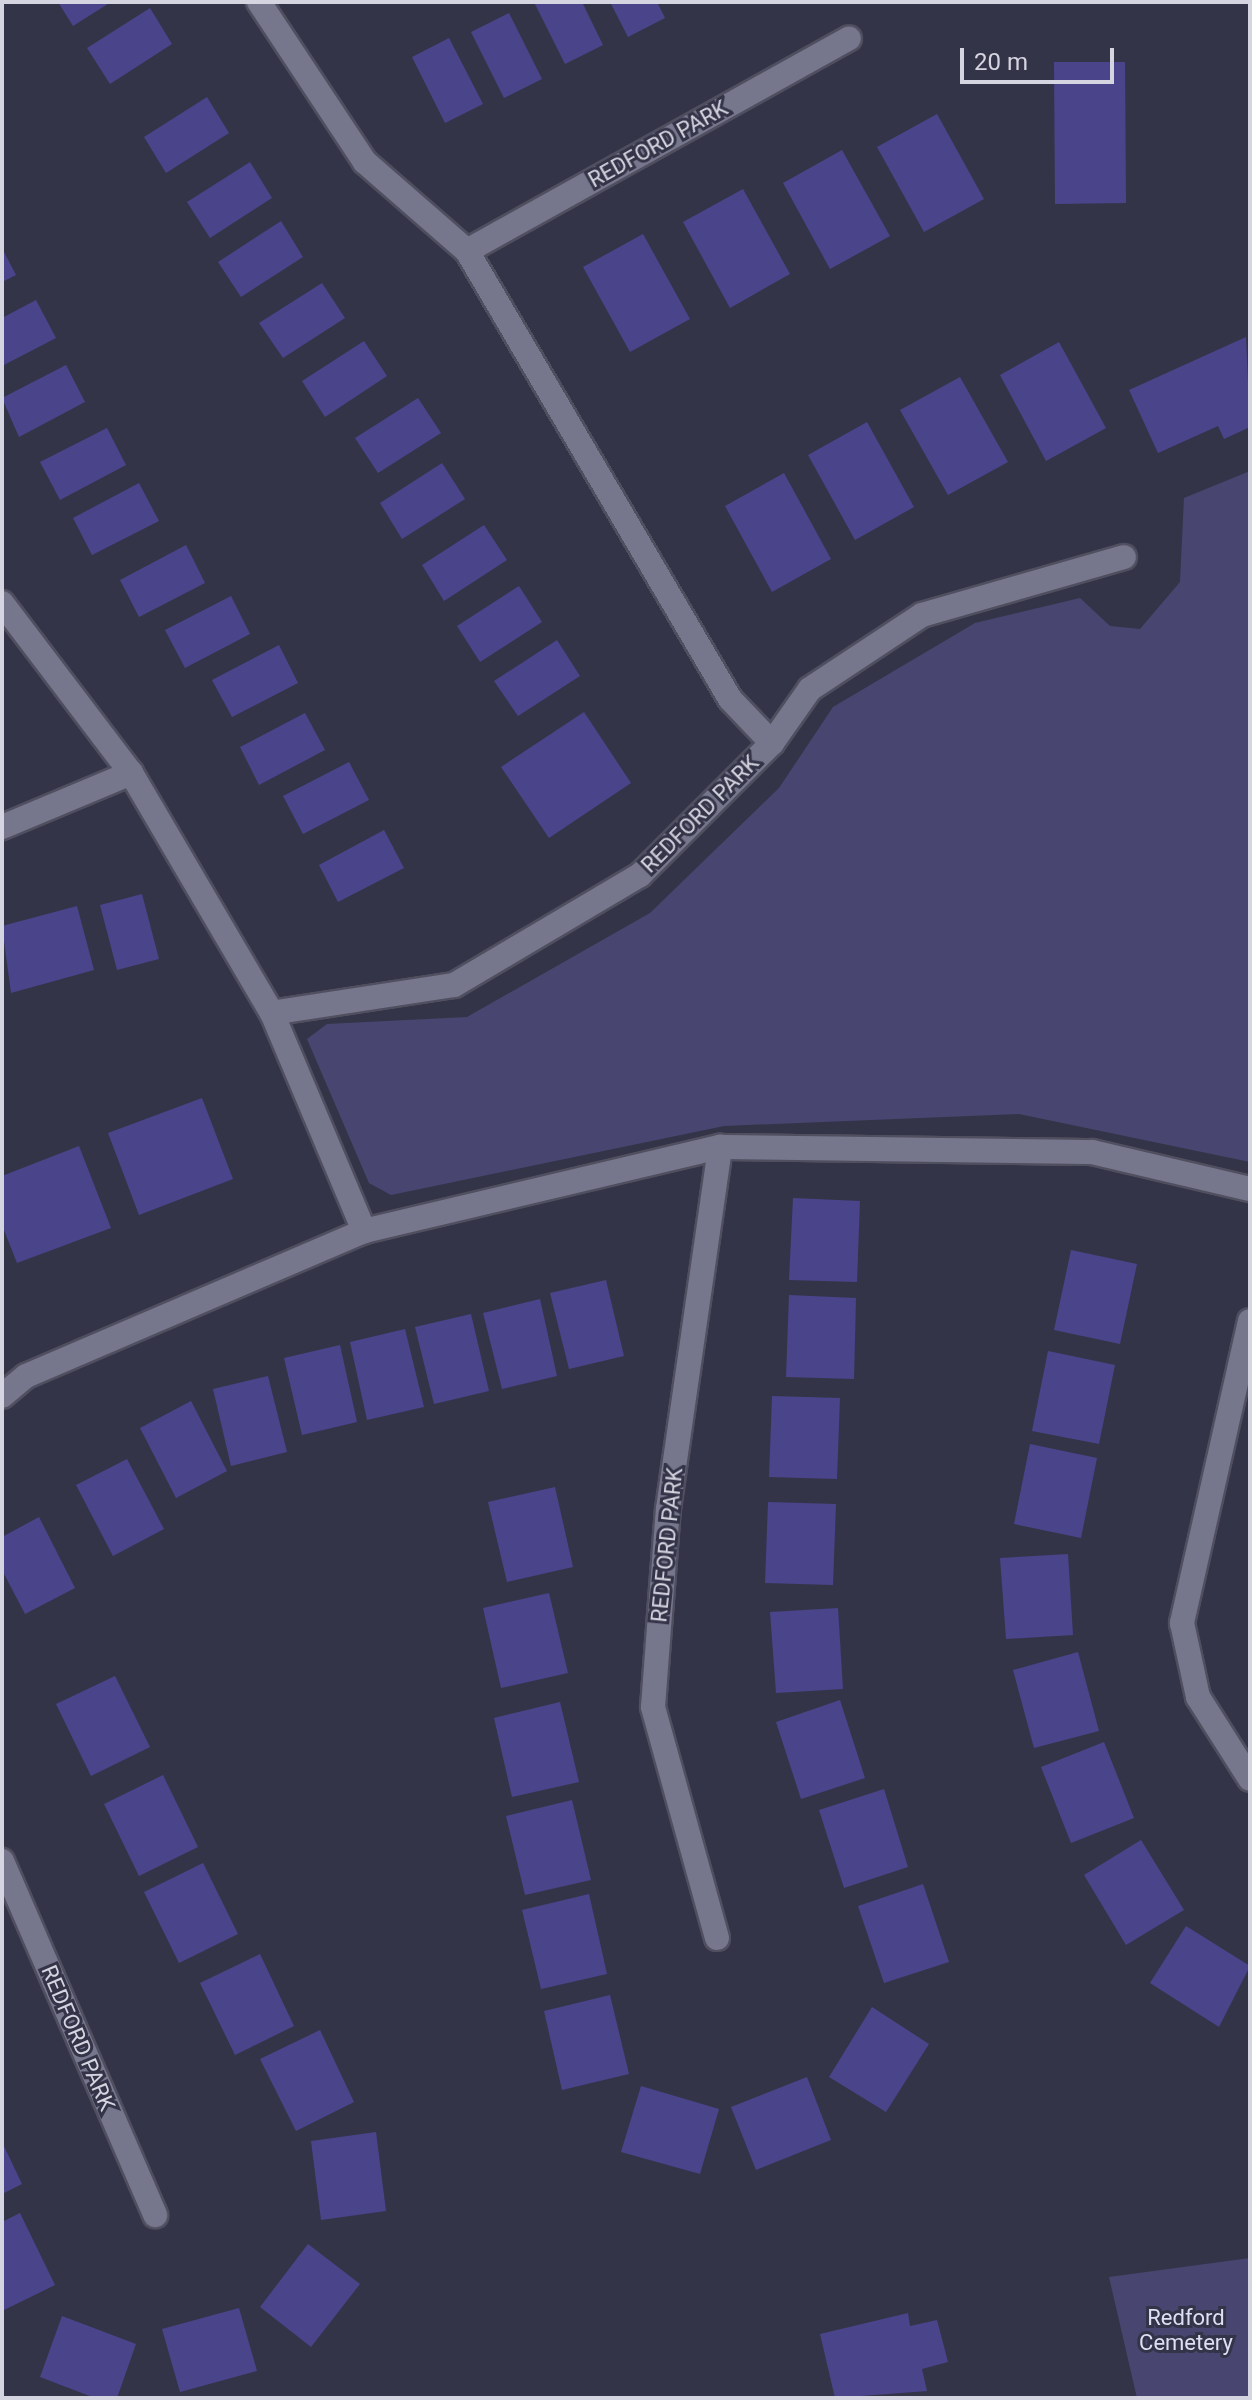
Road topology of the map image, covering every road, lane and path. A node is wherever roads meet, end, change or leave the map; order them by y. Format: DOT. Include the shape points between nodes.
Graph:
graph roads {
  1 [pos="259,2"];
  2 [pos="849,38"];
  3 [pos="467,251"];
  4 [pos="1124,557"];
  5 [pos="2,603"];
  6 [pos="772,743"];
  7 [pos="131,773"];
  8 [pos="2,827"];
  9 [pos="272,1013"];
  10 [pos="720,1147"];
  11 [pos="1250,1189"];
  12 [pos="364,1231"];
  13 [pos="1250,1321"];
  14 [pos="2,1396"];
  15 [pos="1250,1779"];
  16 [pos="2,1861"];
  17 [pos="717,1938"];
  18 [pos="155,2215"];
  1 -- 3 [label="street, REDFORD PARK" via="365,162"];
  2 -- 3 [label="street, REDFORD PARK"];
  3 -- 6 [label="street, REDFORD PARK" via="730,699"];
  4 -- 6 [label="street, REDFORD PARK" via="922,615 810,689"];
  5 -- 7 [label="street"];
  6 -- 9 [label="street, REDFORD PARK" via="640,875 454,985"];
  7 -- 8 [label="street"];
  7 -- 9 [label="street"];
  9 -- 12 [label="street"];
  10 -- 11 [label="street" via="1092,1152"];
  10 -- 12 [label="street"];
  10 -- 17 [label="street, REDFORD PARK" via="668,1509 653,1707"];
  12 -- 14 [label="street" via="26,1376"];
  13 -- 15 [label="street" via="1182,1623 1198,1697"];
  16 -- 18 [label="street, REDFORD PARK"];
}
